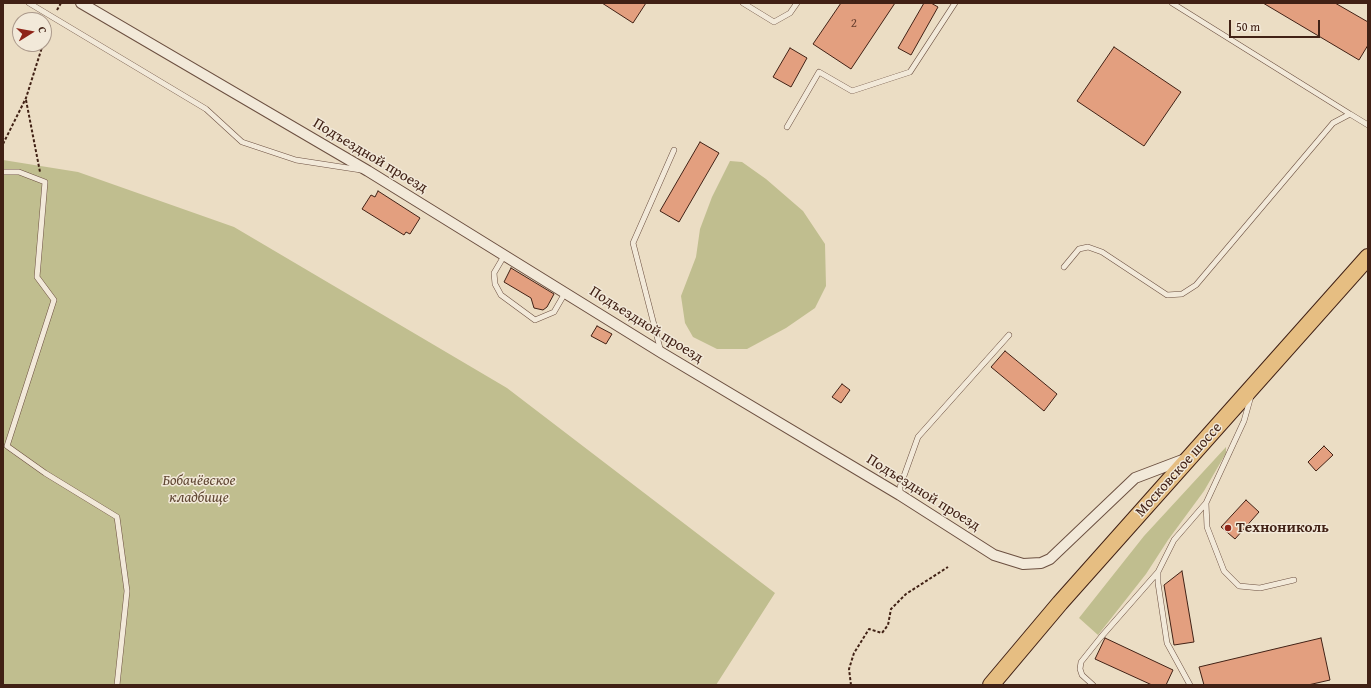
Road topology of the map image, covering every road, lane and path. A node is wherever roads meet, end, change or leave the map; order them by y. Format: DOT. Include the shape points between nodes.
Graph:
graph roads {
  1 [pos="29,3"];
  2 [pos="81,3"];
  3 [pos="743,3"];
  4 [pos="797,3"];
  5 [pos="954,3"];
  6 [pos="1172,3"];
  7 [pos="41,52"];
  8 [pos="26,98"];
  9 [pos="1350,114"];
  10 [pos="1368,125"];
  11 [pos="787,127"];
  12 [pos="3,144"];
  13 [pos="674,150"];
  14 [pos="368,171"];
  15 [pos="3,172"];
  16 [pos="42,181"];
  17 [pos="504,256"];
  18 [pos="1368,257"];
  19 [pos="1064,268"];
  20 [pos="566,292"];
  21 [pos="1009,335"];
  22 [pos="662,353"];
  23 [pos="1253,388"];
  24 [pos="1189,458"];
  25 [pos="900,496"];
  26 [pos="1206,503"];
  27 [pos="948,567"];
  28 [pos="1158,572"];
  29 [pos="1294,580"];
  30 [pos="117,685"];
  31 [pos="851,685"];
  32 [pos="991,685"];
  33 [pos="1093,685"];
  34 [pos="1190,685"];
  1 -- 14 [label="lane" via="206,110 242,142 296,160"];
  2 -- 14 [label="street, Подъездной проезд"];
  3 -- 4 [label="lane" via="774,22 790,13"];
  5 -- 11 [label="lane" via="910,72 852,91 819,72"];
  6 -- 9 [label="lane"];
  7 -- 8 [label="path"];
  8 -- 12 [label="path"];
  8 -- 16 [label="path"];
  9 -- 10 [label="lane"];
  9 -- 19 [label="lane" via="1333,123 1196,285 1182,294 1167,295 1102,252 1088,247 1079,249"];
  13 -- 22 [label="lane" via="633,243"];
  14 -- 17 [label="street, Подъездной проезд"];
  15 -- 16 [label="lane" via="19,172"];
  16 -- 30 [label="lane" via="45,182 36,278 54,300 7,446 45,473 117,517 127,591"];
  17 -- 20 [label="street, Подъездной проезд"];
  17 -- 20 [label="lane" via="494,272 495,284 502,295 535,320 554,312"];
  18 -- 23 [label="main road, Московское шоссе"];
  20 -- 22 [label="street, Подъездной проезд"];
  21 -- 25 [label="lane" via="918,437 900,487"];
  22 -- 25 [label="street, Подъездной проезд"];
  23 -- 24 [label="main road, Московское шоссе"];
  23 -- 26 [label="lane" via="1244,421"];
  24 -- 25 [label="street, Подъездной проезд" via="1136,478 1050,560 1041,563 1023,564 994,555"];
  24 -- 32 [label="main road, Московское шоссе"];
  26 -- 28 [label="lane" via="1174,540"];
  26 -- 29 [label="lane" via="1207,527 1214,550 1224,571 1239,586 1260,588"];
  27 -- 31 [label="path" via="906,594 892,609 888,625 882,633 869,629 854,654 849,669"];
  28 -- 33 [label="lane" via="1081,662 1082,675"];
  28 -- 34 [label="lane" via="1167,643"];
}
